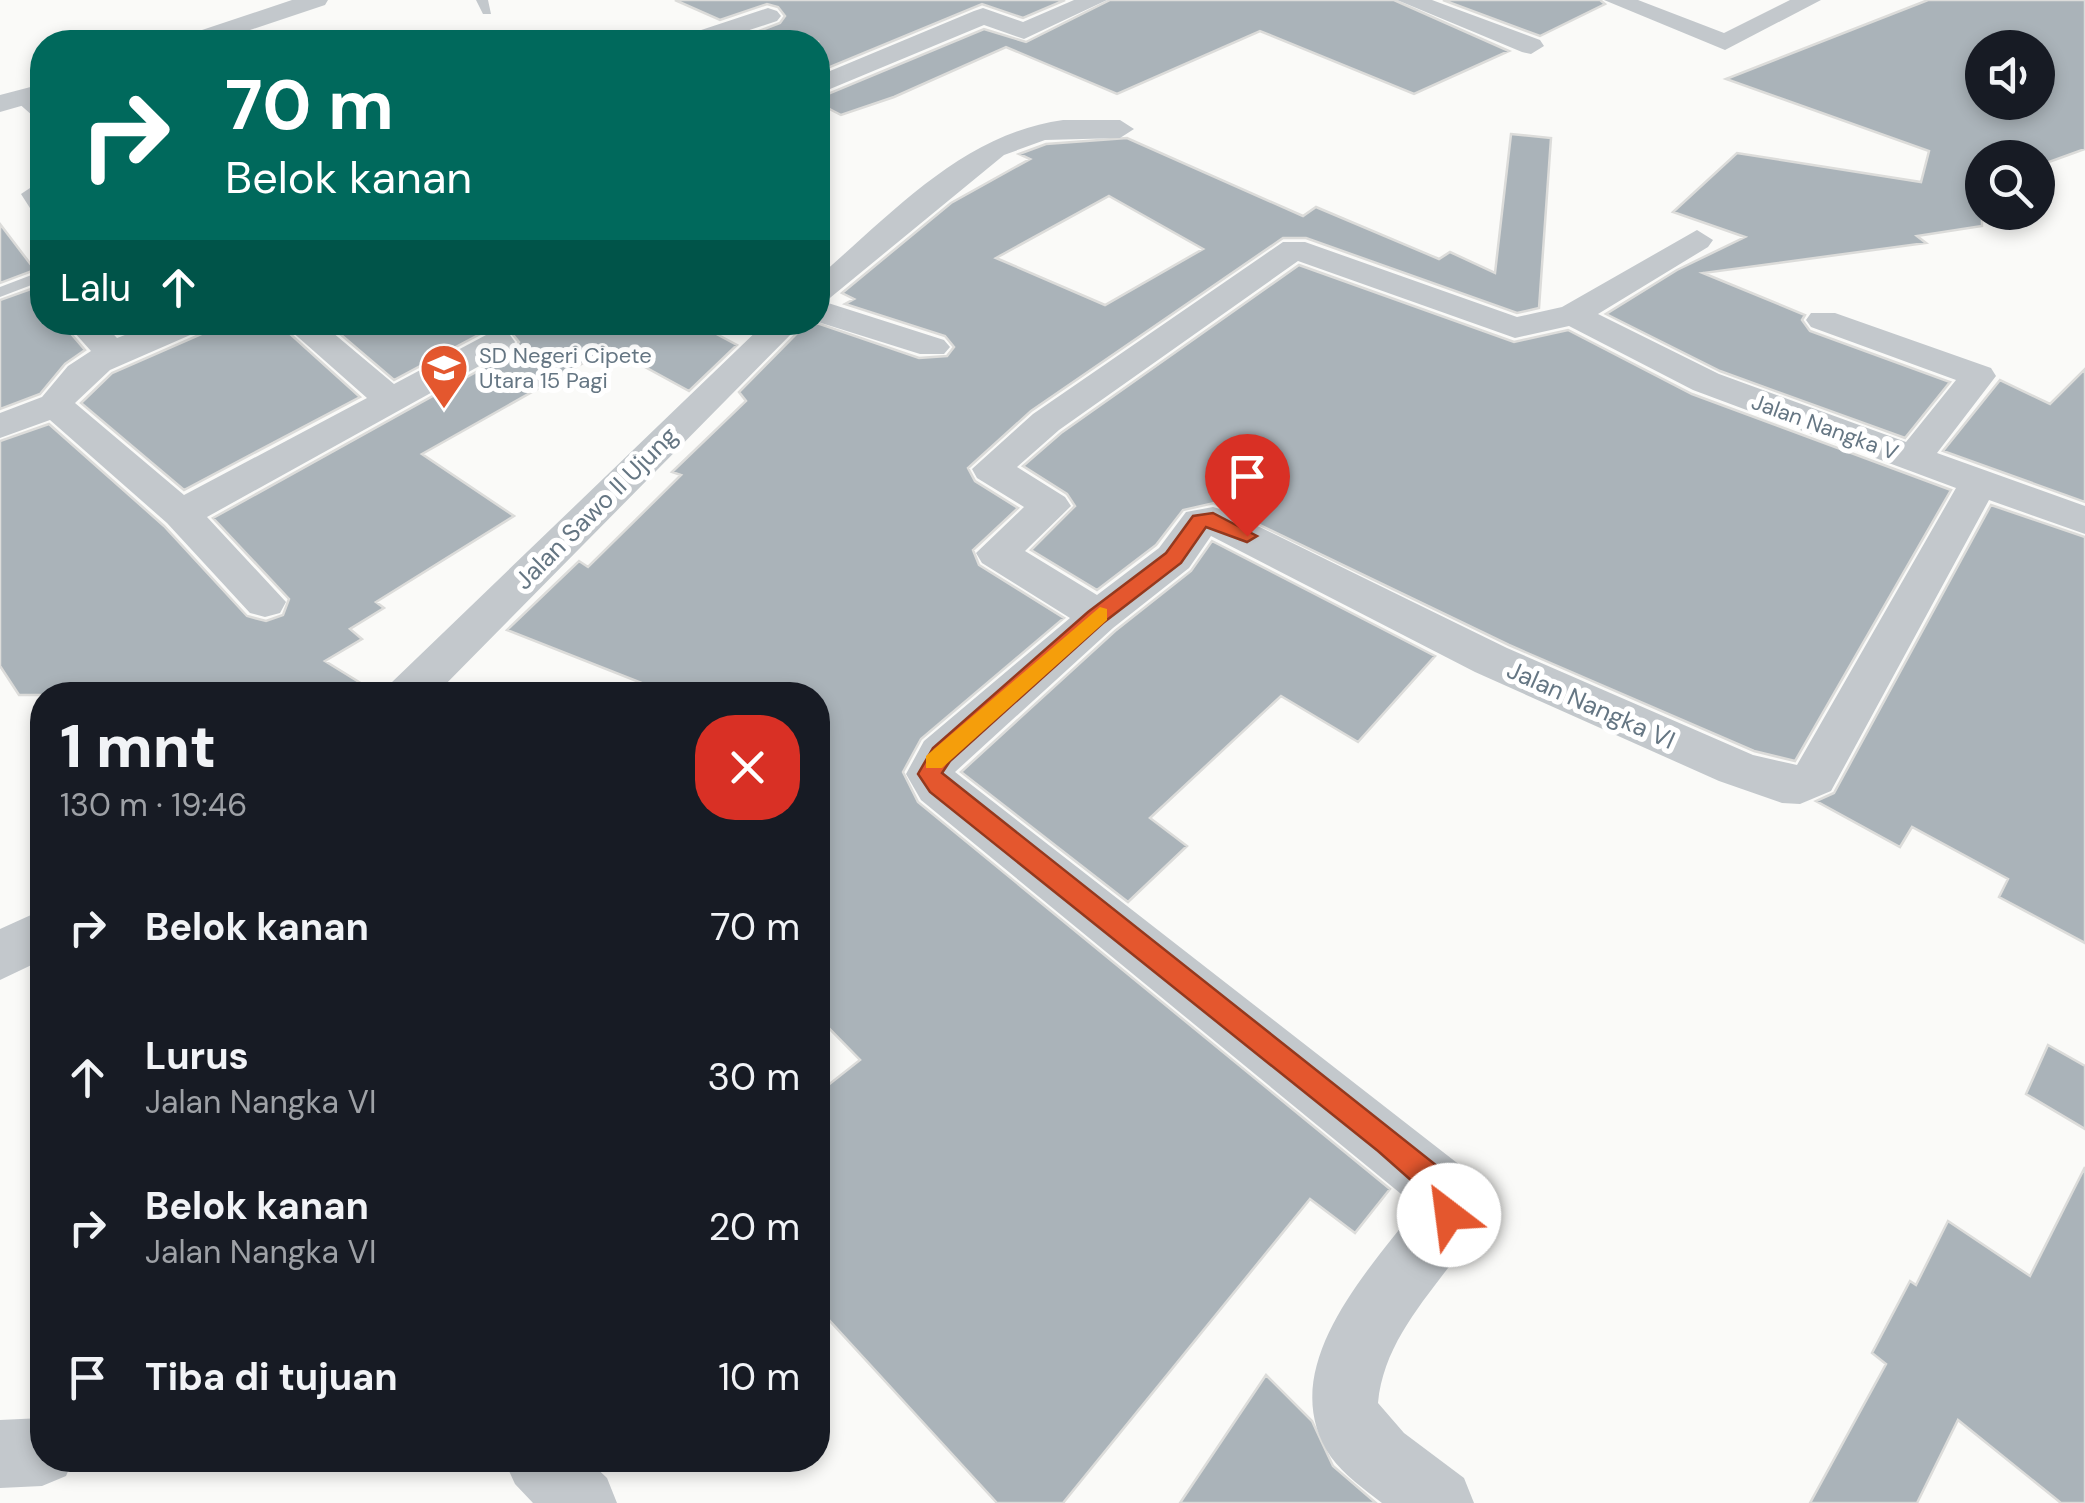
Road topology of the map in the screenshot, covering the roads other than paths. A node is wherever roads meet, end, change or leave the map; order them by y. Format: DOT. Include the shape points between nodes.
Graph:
graph roads {
  1 [pos="316,0"];
  2 [pos="1040,0"];
  3 [pos="1095,0"];
  4 [pos="1408,0"];
  5 [pos="1616,0"];
  6 [pos="1808,0"];
  7 [pos="1064,14"];
  8 [pos="768,16"];
  9 [pos="226,30"];
  10 [pos="725,30"];
  11 [pos="1531,46"];
  12 [pos="830,81"];
  13 [pos="1120,130"];
  14 [pos="1697,240"];
  15 [pos="30,281"];
  16 [pos="830,284"];
  17 [pos="0,292"];
  18 [pos="830,315"];
  19 [pos="1573,315"];
  20 [pos="1823,320"];
  21 [pos="94,335"];
  22 [pos="160,335"];
  23 [pos="314,335"];
  24 [pos="773,335"];
  25 [pos="498,342"];
  26 [pos="932,347"];
  27 [pos="112,354"];
  28 [pos="392,400"];
  29 [pos="55,405"];
  30 [pos="0,426"];
  31 [pos="1912,460"];
  32 [pos="1979,482"];
  33 [pos="180,514"];
  34 [pos="2085,521"];
  35 [pos="265,602"];
  36 [pos="1096,618"];
  37 [pos="420,682"];
  38 [pos="30,940"];
  39 [pos="0,956"];
  40 [pos="30,1453"];
  41 [pos="0,1454"];
  42 [pos="1439,1503"];
  1 -- 9 [label="street"];
  2 -- 7 [label="street"];
  3 -- 7 [label="street"];
  4 -- 11 [label="street"];
  5 -- 6 [label="street" via="1725,42"];
  7 -- 12 [label="street" via="1024,31 983,16"];
  8 -- 10 [label="street"];
  13 -- 16 [label="street" via="1056,126 1002,143"];
  14 -- 19 [label="street"];
  15 -- 17 [label="lane"];
  18 -- 26 [label="street"];
  19 -- 31 [label="street, Jalan Nangka V" via="1706,382"];
  19 -- 36 [label="street" via="1515,328 1307,251 1285,252 991,468 1052,506 997,554"];
  20 -- 31 [label="street" via="1978,376"];
  21 -- 27 [label="street"];
  22 -- 27 [label="street"];
  23 -- 28 [label="street"];
  24 -- 37 [label="street, Jalan Sawo II Ujung"];
  25 -- 28 [label="street"];
  27 -- 29 [label="street" via="64,389"];
  28 -- 33 [label="street"];
  29 -- 30 [label="street"];
  29 -- 33 [label="street"];
  31 -- 32 [label="street, Jalan Nangka V"];
  32 -- 34 [label="street, Jalan Nangka V"];
  32 -- 36 [label="street, Jalan Nangka VI" via="1824,763 1800,785 1736,768 1617,719 1213,520 1200,520 1174,558"];
  33 -- 35 [label="street"];
  36 -- 42 [label="street" via="942,754 930,774 1440,1187 1449,1215 1367,1330 1348,1368 1342,1402 1353,1430"];
  38 -- 39 [label="street"];
  40 -- 41 [label="street"];
}
